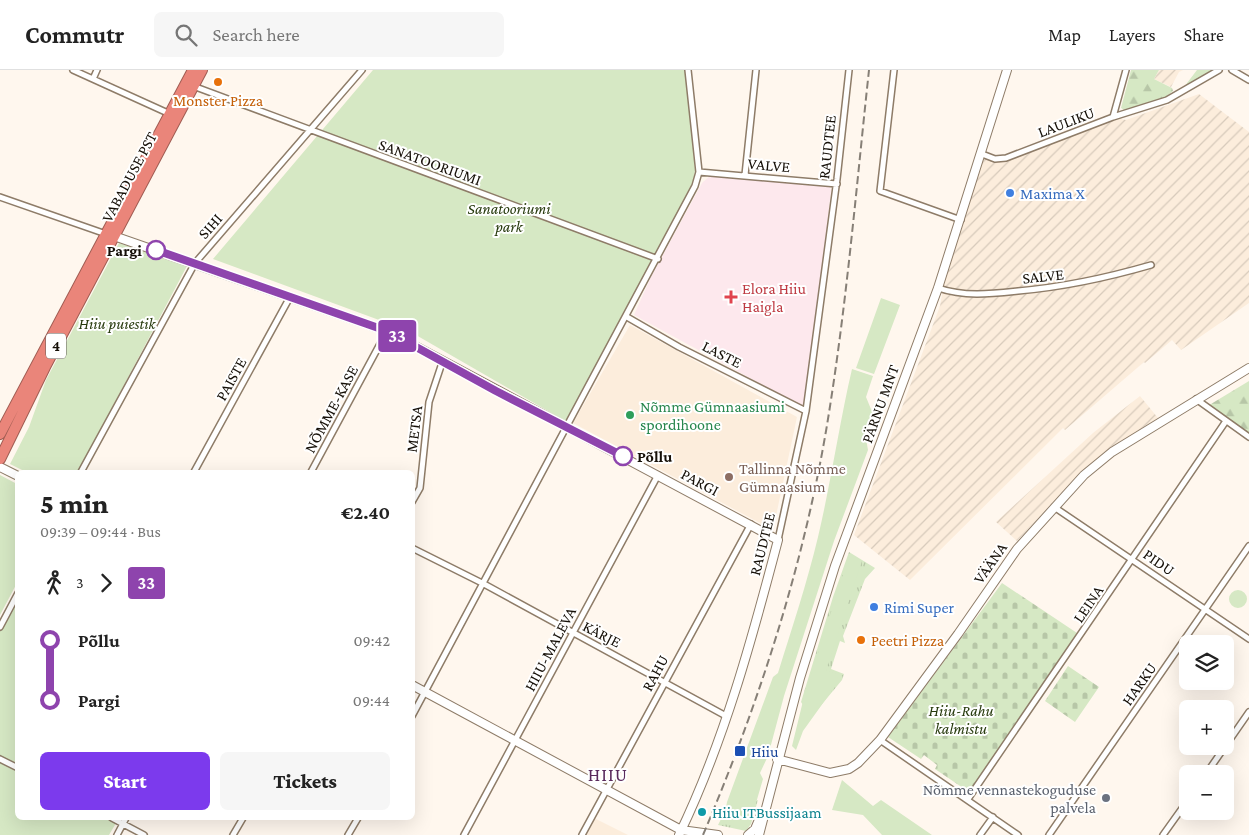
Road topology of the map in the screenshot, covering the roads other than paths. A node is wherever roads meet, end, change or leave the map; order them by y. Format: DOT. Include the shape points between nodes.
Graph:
graph roads {
  1 [pos="73,70"];
  2 [pos="97,70"];
  3 [pos="193,70"];
  4 [pos="202,70"];
  5 [pos="362,70"];
  6 [pos="688,70"];
  7 [pos="756,70"];
  8 [pos="849,70"];
  9 [pos="894,70"];
  10 [pos="1008,70"];
  11 [pos="1126,70"];
  12 [pos="1219,70"];
  13 [pos="1232,70"];
  14 [pos="93,79"];
  15 [pos="1249,80"];
  16 [pos="190,84"];
  17 [pos="173,116"];
  18 [pos="1112,118"];
  19 [pos="309,131"];
  20 [pos="982,154"];
  21 [pos="699,172"];
  22 [pos="745,175"];
  23 [pos="837,184"];
  24 [pos="0,197"];
  25 [pos="961,220"];
  26 [pos="111,235"];
  27 [pos="658,259"];
  28 [pos="195,263"];
  29 [pos="1151,265"];
  30 [pos="938,288"];
  31 [pos="290,296"];
  32 [pos="627,317"];
  33 [pos="387,331"];
  34 [pos="443,360"];
  35 [pos="1249,368"];
  36 [pos="1196,399"];
  37 [pos="806,411"];
  38 [pos="1226,421"];
  39 [pos="568,427"];
  40 [pos="0,434"];
  41 [pos="1249,437"];
  42 [pos="0,459"];
  43 [pos="0,468"];
  44 [pos="82,470"];
  45 [pos="195,470"];
  46 [pos="312,470"];
  47 [pos="15,475"];
  48 [pos="658,475"];
  49 [pos="415,497"];
  50 [pos="1054,506"];
  51 [pos="750,524"];
  52 [pos="778,540"];
  53 [pos="1249,546"];
  54 [pos="415,550"];
  55 [pos="1133,559"];
  56 [pos="484,584"];
  57 [pos="15,600"];
  58 [pos="1206,610"];
  59 [pos="0,627"];
  60 [pos="572,633"];
  61 [pos="1249,639"];
  62 [pos="664,681"];
  63 [pos="415,687"];
  64 [pos="425,692"];
  65 [pos="415,710"];
  66 [pos="1249,712"];
  67 [pos="726,716"];
  68 [pos="516,740"];
  69 [pos="880,740"];
  70 [pos="0,759"];
  71 [pos="778,759"];
  72 [pos="1212,765"];
  73 [pos="15,766"];
  74 [pos="607,790"];
  75 [pos="968,799"];
  76 [pos="765,810"];
  77 [pos="1179,813"];
  78 [pos="993,817"];
  79 [pos="116,820"];
  80 [pos="125,820"];
  81 [pos="242,820"];
  82 [pos="357,820"];
  83 [pos="123,824"];
  84 [pos="680,833"];
  85 [pos="117,835"];
  86 [pos="144,835"];
  87 [pos="233,835"];
  88 [pos="348,835"];
  89 [pos="464,835"];
  90 [pos="582,835"];
  91 [pos="718,835"];
  92 [pos="748,835"];
  93 [pos="759,835"];
  94 [pos="980,835"];
  95 [pos="1018,835"];
  96 [pos="1049,835"];
  97 [pos="1163,835"];
  1 -- 14 [label="street"];
  2 -- 14 [label="street"];
  3 -- 16 [label="highway, VABADUSE PST / 4"];
  4 -- 16 [label="highway, VABADUSE PST / 4"];
  5 -- 19 [label="street, SIHI"];
  6 -- 21 [label="street"];
  7 -- 22 [label="street"];
  8 -- 23 [label="street, RAUDTEE"];
  9 -- 25 [label="street" via="880,191"];
  10 -- 20 [label="street, PÄRNU MNT"];
  11 -- 18 [label="street, LAULIKU"];
  12 -- 18 [label="street" via="1167,100"];
  13 -- 15 [label="street"];
  14 -- 17 [label="street"];
  16 -- 17 [label="highway, VABADUSE PST / 4"];
  16 -- 19 [label="street, SANATOORIUMI"];
  17 -- 26 [label="highway, VABADUSE PST / 4"];
  18 -- 20 [label="street, LAULIKU" via="1006,158 995,159"];
  19 -- 27 [label="street, SANATOORIUMI"];
  19 -- 28 [label="street, SIHI"];
  20 -- 25 [label="street, PÄRNU MNT"];
  21 -- 22 [label="street, VALVE"];
  21 -- 27 [label="street"];
  22 -- 23 [label="street, VALVE"];
  23 -- 37 [label="street, RAUDTEE"];
  24 -- 26 [label="street, PARGI"];
  25 -- 30 [label="street, PÄRNU MNT"];
  26 -- 28 [label="street, PARGI"];
  26 -- 40 [label="highway, VABADUSE PST / 4"];
  26 -- 42 [label="highway, VABADUSE PST / 4"];
  27 -- 32 [label="street"];
  28 -- 31 [label="street, PARGI"];
  28 -- 44 [label="street, SIHI"];
  29 -- 30 [label="street, SALVE" via="1103,279 1030,290 966,295"];
  30 -- 71 [label="street, PÄRNU MNT" via="835,566"];
  31 -- 33 [label="street, PARGI"];
  31 -- 45 [label="street, PAISTE"];
  32 -- 37 [label="street, LASTE"];
  32 -- 39 [label="street"];
  33 -- 34 [label="street, PARGI"];
  33 -- 46 [label="street, NÕMME-KASE"];
  34 -- 39 [label="street, PARGI"];
  34 -- 49 [label="street, METSA" via="429,402 420,488"];
  35 -- 36 [label="street, VÄÄNA"];
  36 -- 38 [label="street"];
  36 -- 50 [label="street, VÄÄNA" via="1112,452"];
  37 -- 52 [label="street, RAUDTEE"];
  38 -- 41 [label="street"];
  38 -- 55 [label="street, LEINA"];
  39 -- 48 [label="street, PARGI"];
  39 -- 56 [label="street"];
  43 -- 47 [label="street"];
  48 -- 51 [label="street, PARGI"];
  48 -- 60 [label="street, HIIU-MALEVA"];
  50 -- 55 [label="street, PIDU"];
  50 -- 69 [label="street, VÄÄNA" via="1004,565"];
  51 -- 52 [label="street, PARGI"];
  51 -- 62 [label="street, RAHU"];
  52 -- 67 [label="street, RAUDTEE"];
  53 -- 58 [label="street, HARKU"];
  54 -- 56 [label="street, KÄRJE"];
  55 -- 58 [label="street, PIDU"];
  55 -- 75 [label="street, LEINA"];
  56 -- 60 [label="street, KÄRJE"];
  56 -- 64 [label="street"];
  57 -- 59 [label="street"];
  58 -- 61 [label="street, PIDU"];
  58 -- 96 [label="street, HARKU"];
  60 -- 62 [label="street, KÄRJE"];
  60 -- 68 [label="street, HIIU-MALEVA"];
  62 -- 67 [label="street, KÄRJE"];
  62 -- 74 [label="street, RAHU"];
  63 -- 64 [label="street"];
  64 -- 65 [label="street"];
  64 -- 68 [label="street"];
  66 -- 72 [label="street"];
  67 -- 84 [label="street, RAUDTEE" via="704,779"];
  68 -- 74 [label="street"];
  68 -- 89 [label="street, HIIU-MALEVA"];
  69 -- 71 [label="street, VÄÄNA" via="858,763 839,772 821,771"];
  69 -- 75 [label="street"];
  70 -- 73 [label="street"];
  71 -- 76 [label="street, PÄRNU MNT"];
  74 -- 84 [label="street"];
  74 -- 90 [label="street, RAHU"];
  75 -- 78 [label="street"];
  76 -- 92 [label="street"];
  76 -- 93 [label="street, PÄRNU MNT"];
  77 -- 97 [label="street"];
  78 -- 94 [label="street"];
  78 -- 95 [label="street"];
  79 -- 83 [label="street"];
  80 -- 83 [label="street"];
  81 -- 87 [label="street"];
  82 -- 88 [label="street"];
  83 -- 85 [label="street"];
  83 -- 86 [label="street"];
  84 -- 91 [label="street"];
}
